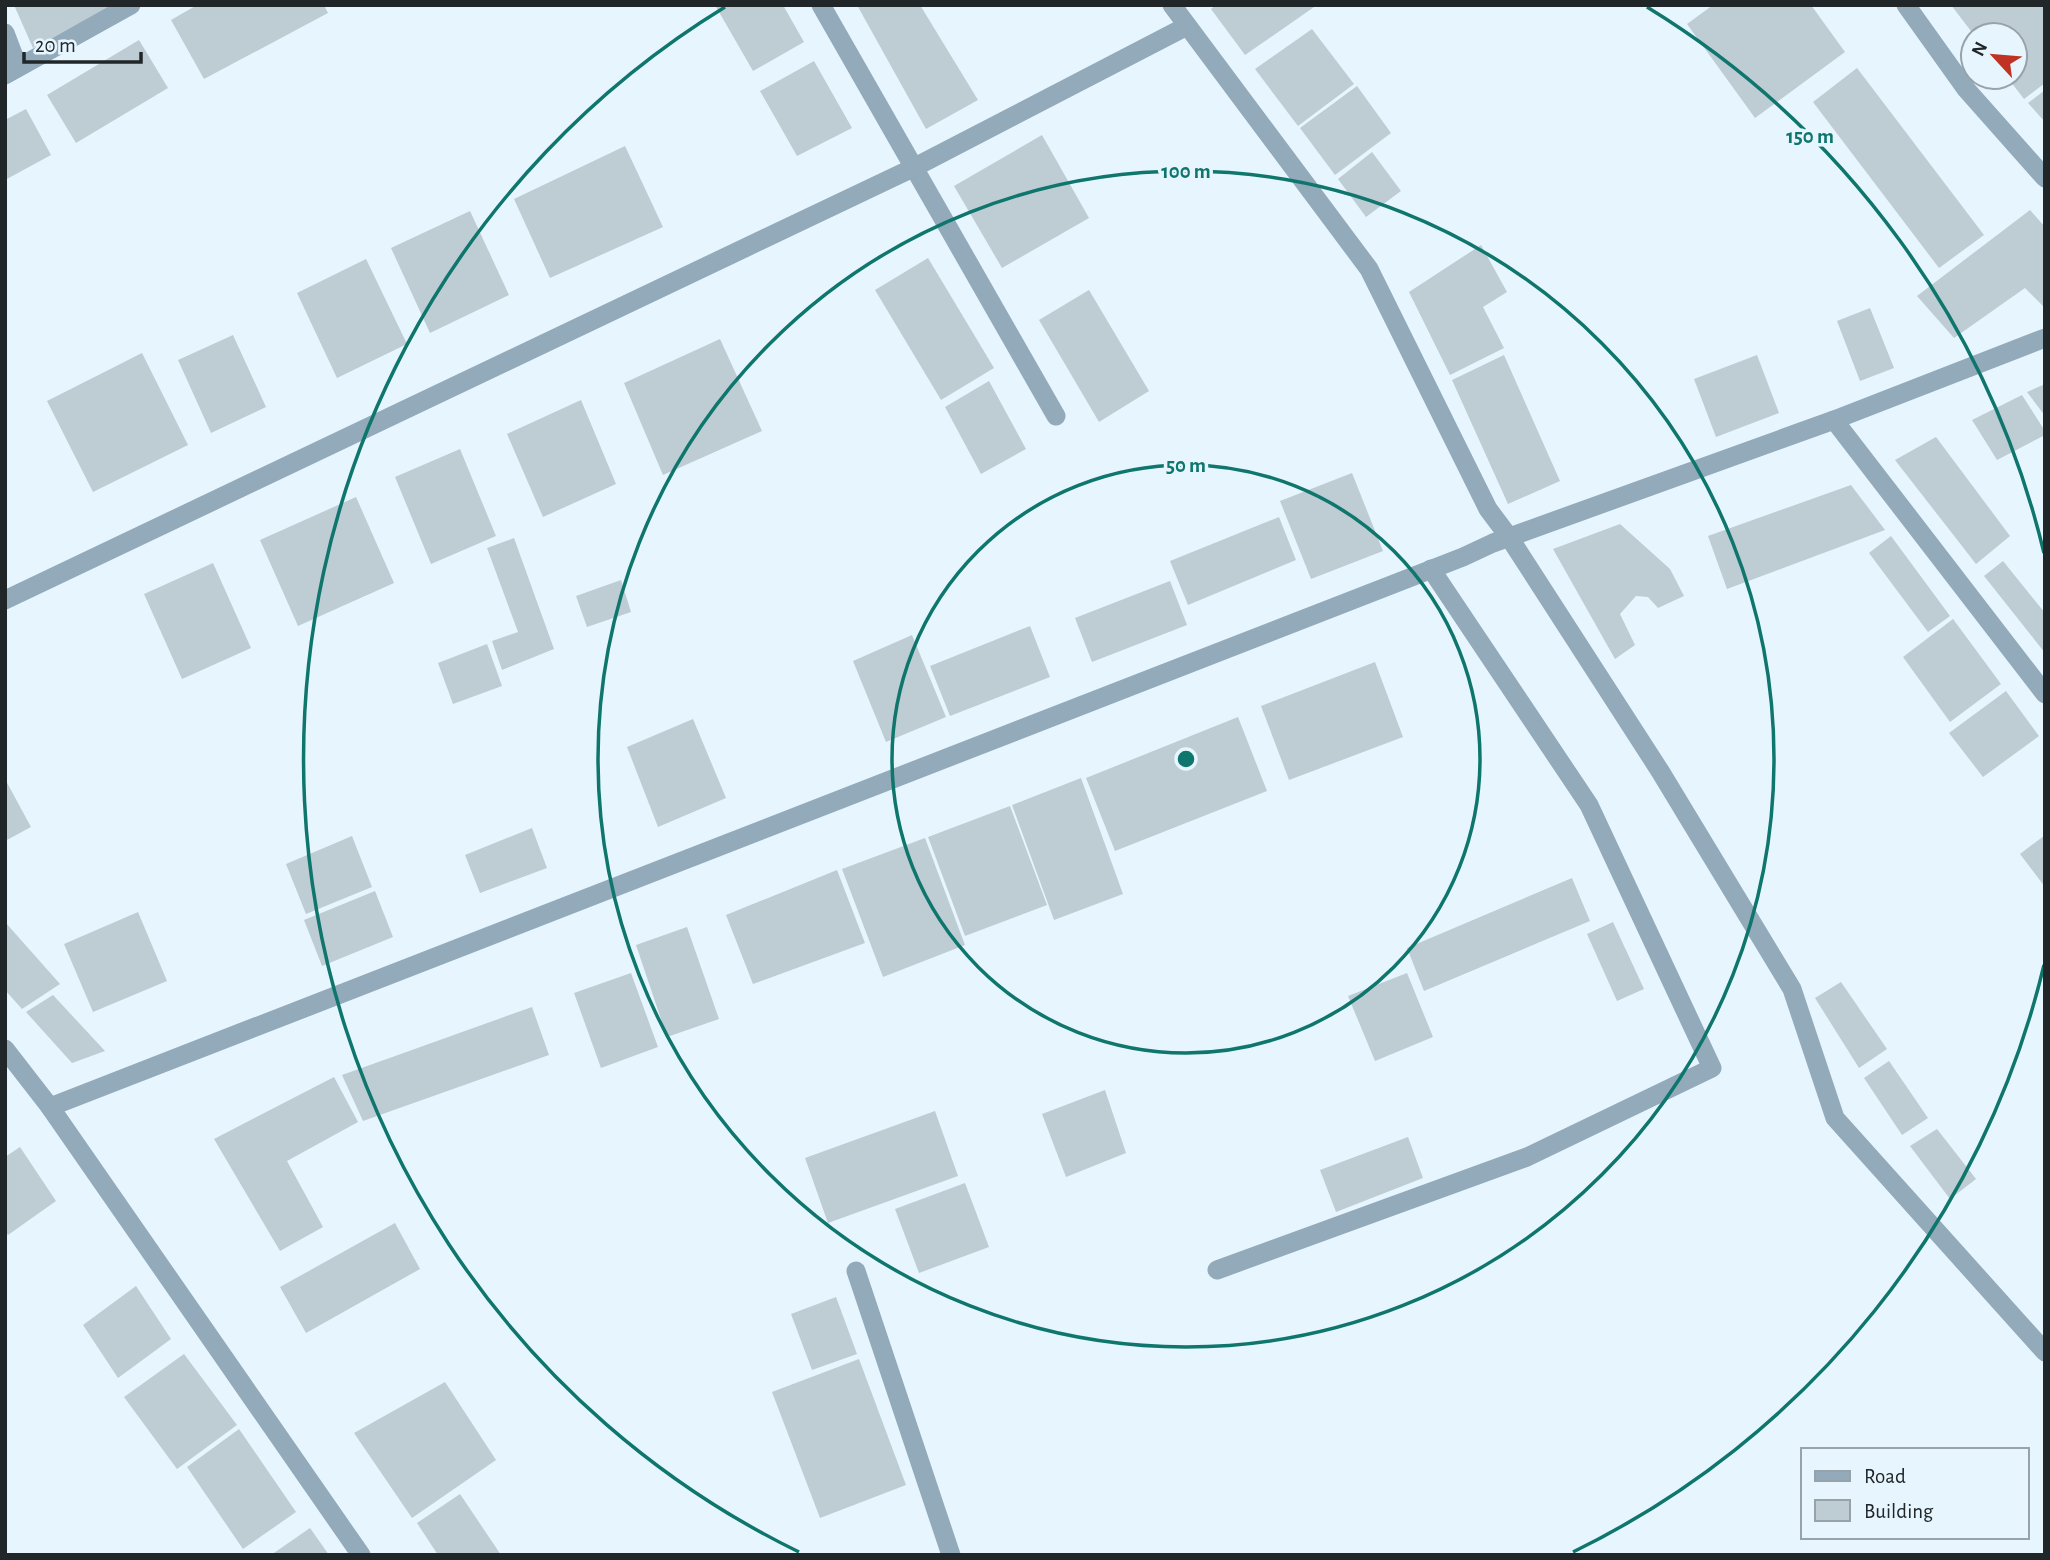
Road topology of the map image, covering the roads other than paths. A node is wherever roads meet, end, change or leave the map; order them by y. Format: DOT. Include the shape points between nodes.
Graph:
graph roads {
  1 [pos="131,5"];
  2 [pos="821,5"];
  3 [pos="1172,5"];
  4 [pos="1906,5"];
  5 [pos="1187,26"];
  6 [pos="5,33"];
  7 [pos="12,71"];
  8 [pos="915,167"];
  9 [pos="2045,178"];
  10 [pos="2045,338"];
  11 [pos="1056,416"];
  12 [pos="1834,420"];
  13 [pos="1501,540"];
  14 [pos="1431,569"];
  15 [pos="5,600"];
  16 [pos="2045,694"];
  17 [pos="5,1049"];
  18 [pos="50,1107"];
  19 [pos="1217,1270"];
  20 [pos="856,1271"];
  21 [pos="2045,1352"];
  22 [pos="361,1555"];
  23 [pos="951,1555"];
  1 -- 7 [label="street"];
  2 -- 8 [label="street"];
  3 -- 5 [label="street"];
  4 -- 9 [label="street" via="1966,89"];
  5 -- 8 [label="street"];
  5 -- 13 [label="street" via="1369,269"];
  6 -- 7 [label="street"];
  8 -- 11 [label="street"];
  8 -- 15 [label="street"];
  10 -- 12 [label="street"];
  12 -- 13 [label="street"];
  12 -- 16 [label="street"];
  13 -- 14 [label="street"];
  13 -- 21 [label="street" via="1660,771 1791,989 1835,1118"];
  14 -- 18 [label="street"];
  14 -- 19 [label="street" via="1589,805 1712,1068 1527,1157"];
  17 -- 18 [label="street"];
  18 -- 22 [label="street"];
  20 -- 23 [label="street"];
}
